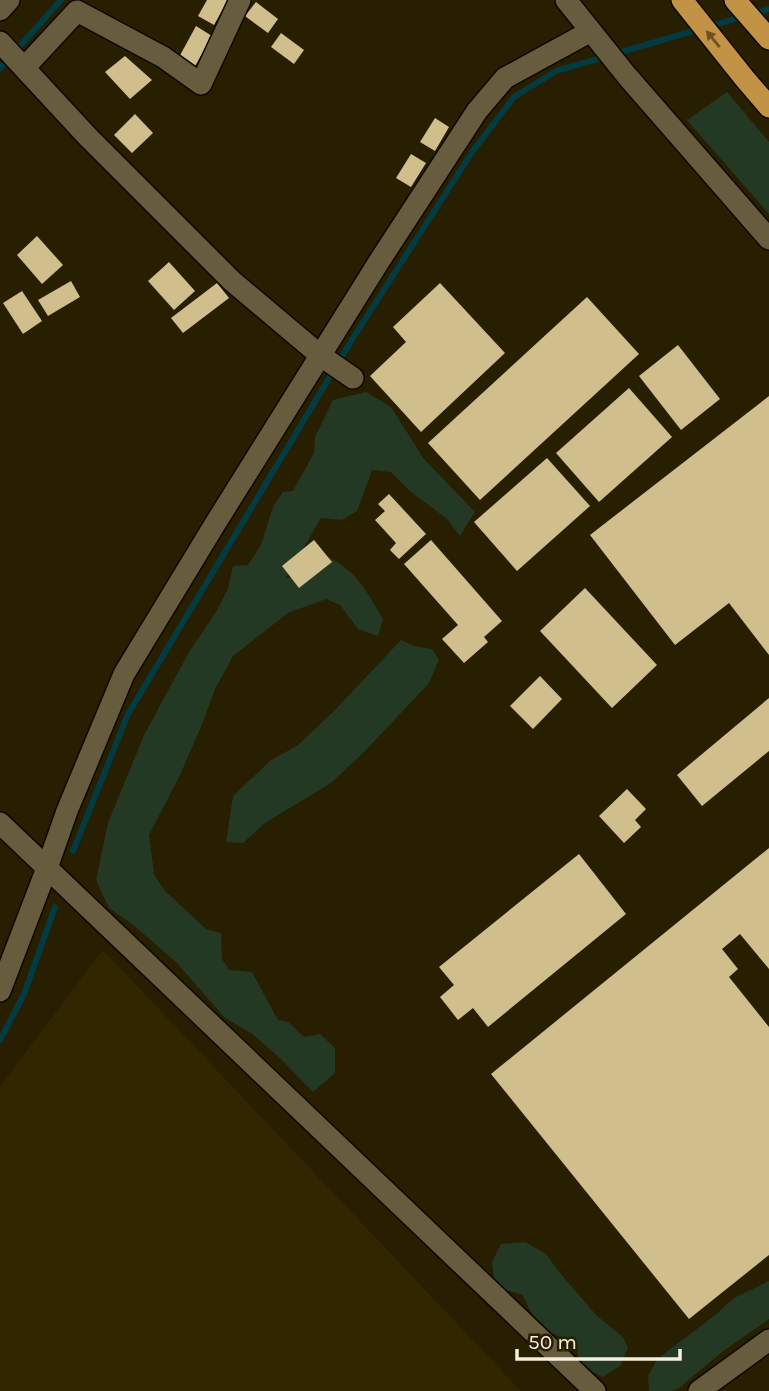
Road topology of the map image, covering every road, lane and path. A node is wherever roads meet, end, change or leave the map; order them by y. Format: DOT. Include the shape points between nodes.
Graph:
graph roads {
  1 [pos="9,0"];
  2 [pos="240,0"];
  3 [pos="566,0"];
  4 [pos="682,0"];
  5 [pos="735,0"];
  6 [pos="80,6"];
  7 [pos="0,10"];
  8 [pos="596,36"];
  9 [pos="769,39"];
  10 [pos="1,43"];
  11 [pos="22,65"];
  12 [pos="769,107"];
  13 [pos="769,239"];
  14 [pos="322,357"];
  15 [pos="350,376"];
  16 [pos="0,822"];
  17 [pos="47,868"];
  18 [pos="0,991"];
  19 [pos="769,1340"];
  20 [pos="594,1391"];
  21 [pos="699,1391"];
  1 -- 7 [label="street"];
  2 -- 6 [label="street" via="201,84"];
  3 -- 8 [label="street"];
  12 -- 4 [label="highway, one-way"];
  5 -- 9 [label="highway"];
  6 -- 11 [label="street"];
  8 -- 13 [label="street"];
  8 -- 14 [label="street" via="505,78 477,110"];
  10 -- 11 [label="street"];
  11 -- 14 [label="street" via="232,281"];
  14 -- 15 [label="street"];
  14 -- 17 [label="street" via="124,674"];
  16 -- 17 [label="street"];
  17 -- 18 [label="street"];
  17 -- 20 [label="street"];
  19 -- 21 [label="street"];
}
